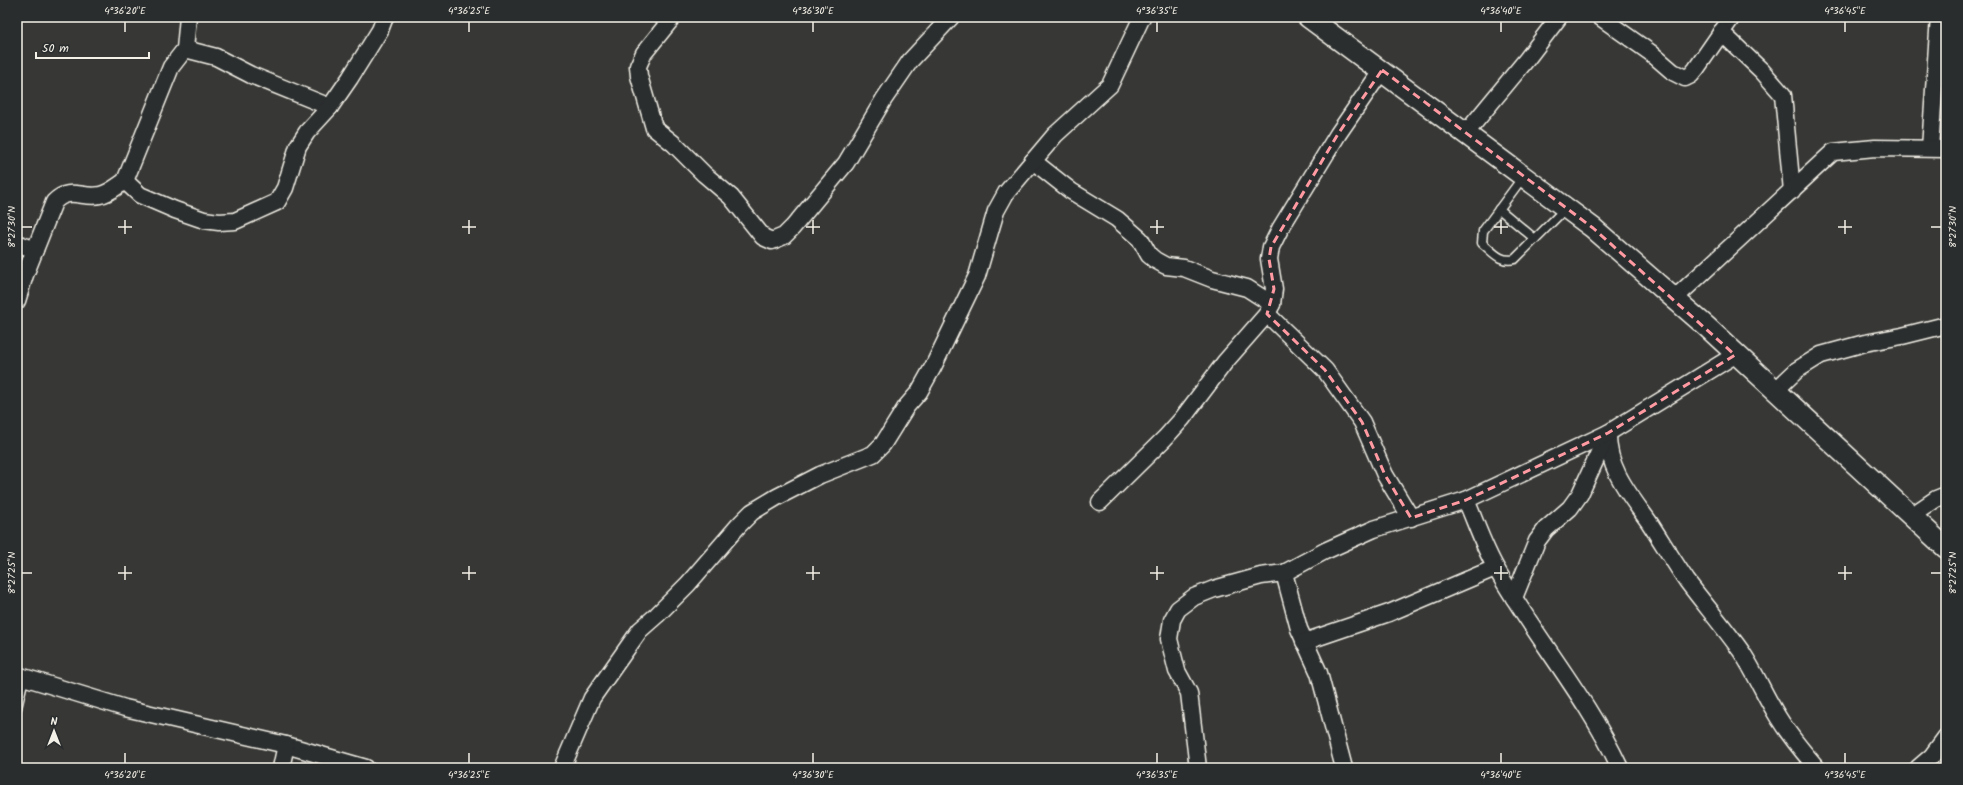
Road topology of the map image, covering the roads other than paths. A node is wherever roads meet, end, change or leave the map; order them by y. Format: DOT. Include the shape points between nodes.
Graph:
graph roads {
  1 [pos="188,17"];
  2 [pos="385,17"];
  3 [pos="673,17"];
  4 [pos="951,17"];
  5 [pos="1142,17"];
  6 [pos="1308,17"];
  7 [pos="1559,17"];
  8 [pos="1600,17"];
  9 [pos="1732,17"];
  10 [pos="1939,17"];
  11 [pos="1721,32"];
  12 [pos="185,49"];
  13 [pos="1382,70"];
  14 [pos="330,107"];
  15 [pos="1466,133"];
  16 [pos="1938,148"];
  17 [pos="1032,161"];
  18 [pos="1523,176"];
  19 [pos="125,181"];
  20 [pos="1792,191"];
  21 [pos="1566,208"];
  22 [pos="1499,210"];
  23 [pos="1535,239"];
  24 [pos="17,243"];
  25 [pos="34,250"];
  26 [pos="1674,299"];
  27 [pos="17,301"];
  28 [pos="1269,309"];
  29 [pos="1946,325"];
  30 [pos="1735,354"];
  31 [pos="1775,391"];
  32 [pos="1608,433"];
  33 [pos="1946,496"];
  34 [pos="1466,500"];
  35 [pos="1100,502"];
  36 [pos="1911,516"];
  37 [pos="1411,518"];
  38 [pos="1946,548"];
  39 [pos="1495,568"];
  40 [pos="1284,573"];
  41 [pos="1514,598"];
  42 [pos="1304,642"];
  43 [pos="21,676"];
  44 [pos="17,708"];
  45 [pos="1946,737"];
  46 [pos="286,745"];
  47 [pos="281,768"];
  48 [pos="366,768"];
  49 [pos="562,768"];
  50 [pos="1198,768"];
  51 [pos="1344,768"];
  52 [pos="1620,768"];
  53 [pos="1816,768"];
  54 [pos="1918,768"];
  1 -- 12 [label="street"];
  2 -- 14 [label="street" via="380,30"];
  3 -- 4 [label="street" via="644,53 638,66 654,128 731,196 763,237 772,241 784,236 793,227 846,163 910,61"];
  5 -- 17 [label="street" via="1110,84 1060,130"];
  6 -- 13 [label="street"];
  7 -- 15 [label="street"];
  8 -- 11 [label="street" via="1673,72 1685,78 1696,69"];
  9 -- 11 [label="street"];
  10 -- 16 [label="street"];
  11 -- 20 [label="street" via="1762,71 1782,95"];
  12 -- 14 [label="street" via="216,57 251,75"];
  12 -- 19 [label="street" via="170,67"];
  13 -- 15 [label="street"];
  13 -- 28 [label="street" via="1342,128 1271,247 1269,259 1274,289"];
  14 -- 19 [label="street" via="298,146 277,202 235,221 204,220 175,210 140,195"];
  15 -- 18 [label="street"];
  16 -- 20 [label="street" via="1875,148 1833,152"];
  17 -- 28 [label="street" via="1071,191 1117,219 1140,239 1155,260 1166,266 1184,268 1212,279 1247,288"];
  17 -- 49 [label="street" via="1006,193 996,212 976,276 933,367 883,444 874,454 777,497 752,512 739,524 688,584 640,630 592,698"];
  18 -- 21 [label="street"];
  18 -- 22 [label="lane"];
  19 -- 25 [label="street" via="100,195 67,194 58,197 49,210"];
  20 -- 26 [label="street"];
  21 -- 23 [label="lane"];
  21 -- 26 [label="street" via="1594,228"];
  22 -- 23 [label="lane"];
  22 -- 23 [label="lane" via="1483,231 1482,243 1502,260 1515,259"];
  24 -- 25 [label="street"];
  25 -- 27 [label="street"];
  26 -- 30 [label="street"];
  28 -- 35 [label="street" via="1178,424"];
  28 -- 37 [label="street" via="1325,370 1362,422 1385,476"];
  29 -- 31 [label="street" via="1821,355 1797,370"];
  30 -- 31 [label="street"];
  30 -- 32 [label="street"];
  31 -- 36 [label="street"];
  32 -- 34 [label="street"];
  32 -- 41 [label="street" via="1580,494 1570,508 1537,541"];
  32 -- 53 [label="street" via="1608,448 1626,492 1688,582 1747,660 1777,716"];
  33 -- 36 [label="street" via="1936,499"];
  34 -- 37 [label="street"];
  34 -- 39 [label="street"];
  36 -- 38 [label="street"];
  37 -- 40 [label="street" via="1374,529"];
  39 -- 41 [label="street"];
  39 -- 42 [label="street" via="1389,613"];
  40 -- 42 [label="street"];
  40 -- 50 [label="street" via="1261,576 1194,597 1178,609 1172,620 1168,639 1178,671 1189,693"];
  41 -- 52 [label="street" via="1576,689"];
  42 -- 51 [label="street" via="1319,673"];
  43 -- 44 [label="lane"];
  43 -- 46 [label="street" via="125,708"];
  45 -- 54 [label="street" via="1932,756"];
  46 -- 47 [label="street"];
  46 -- 48 [label="street"];
}
